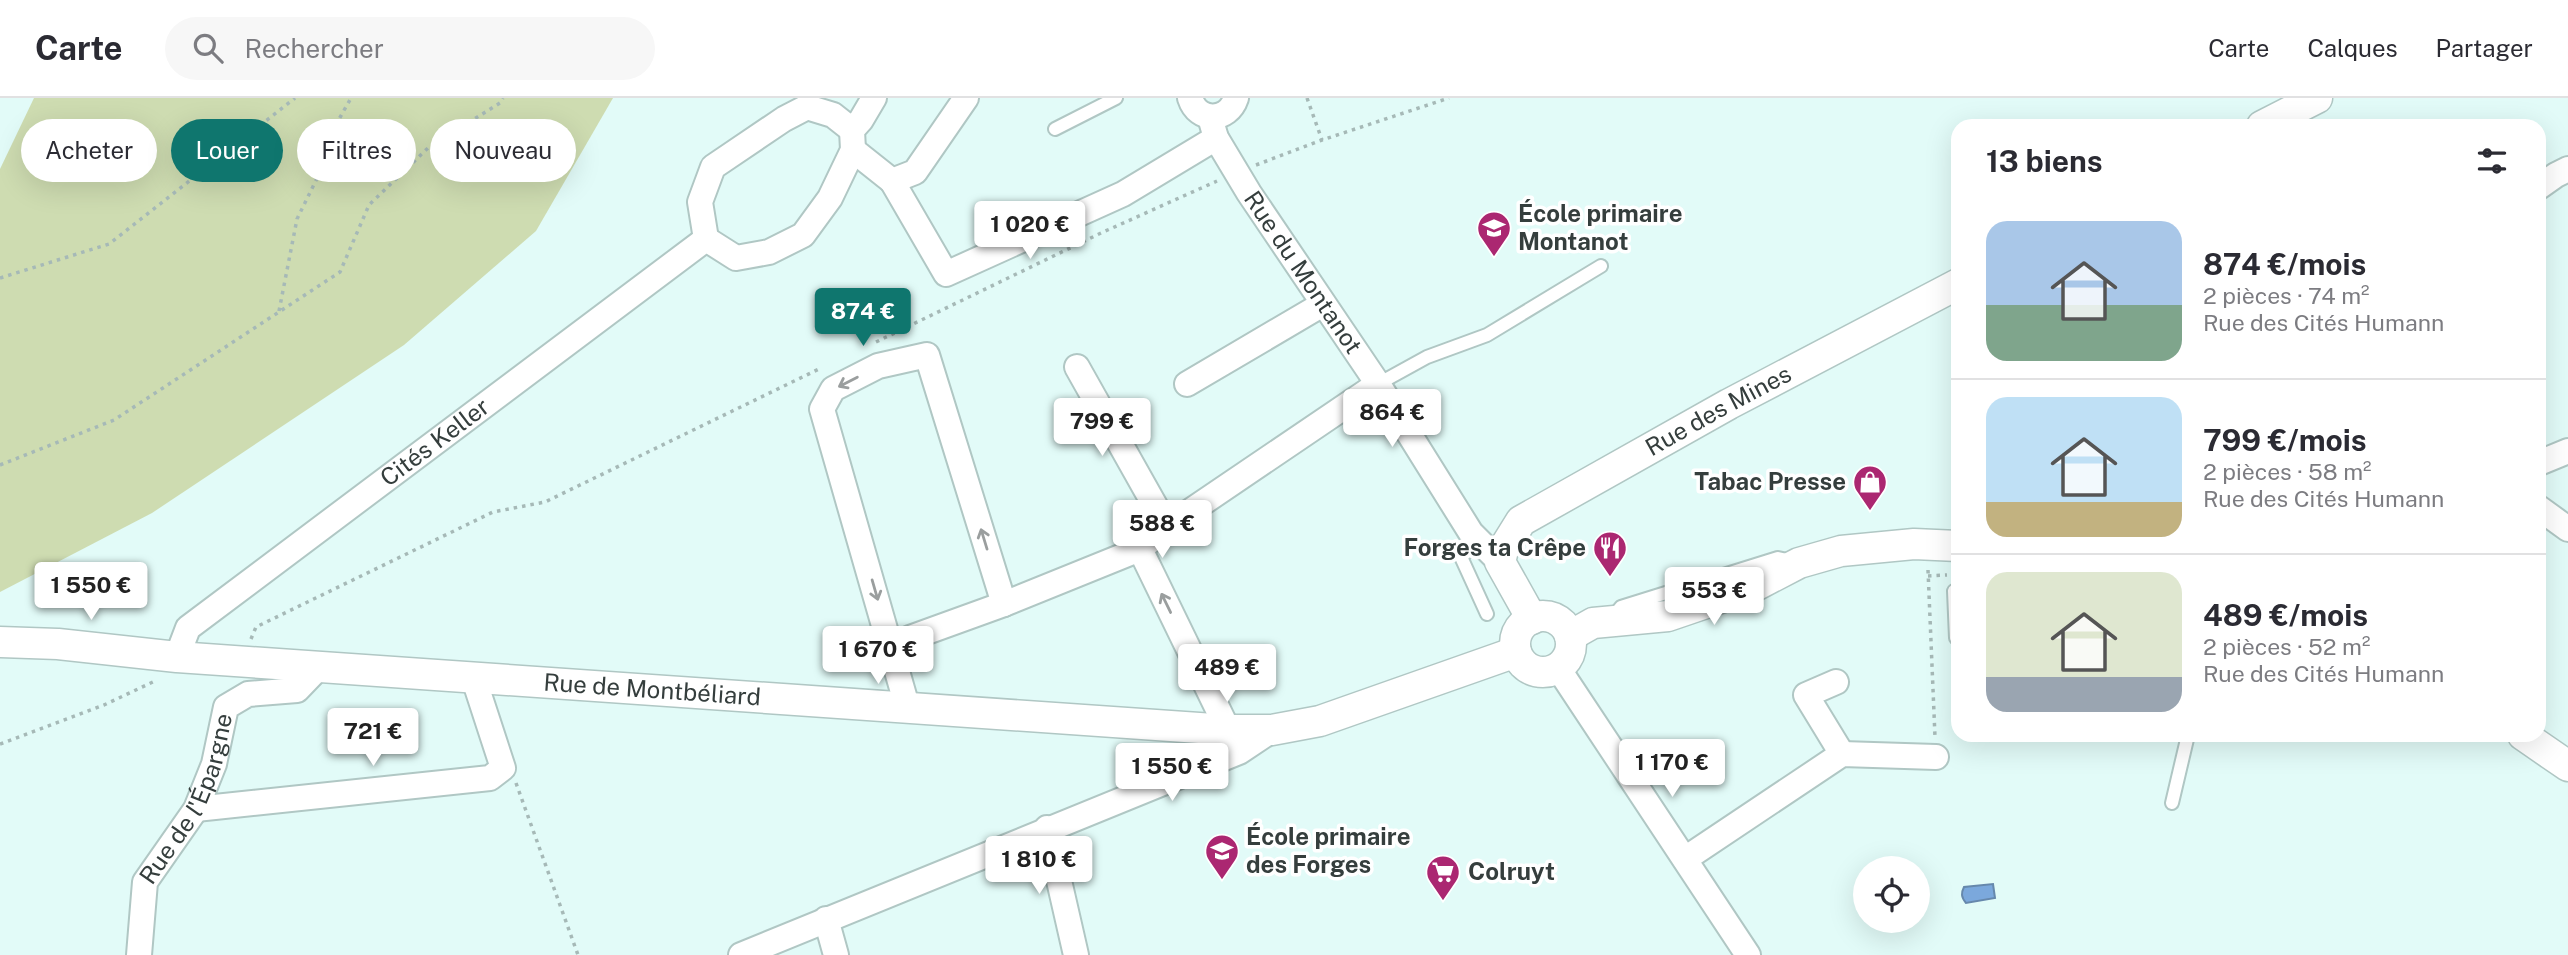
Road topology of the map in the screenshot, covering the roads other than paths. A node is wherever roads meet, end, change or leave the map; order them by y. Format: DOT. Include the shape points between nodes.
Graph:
graph roads {
  1 [pos="874,98"];
  2 [pos="966,98"];
  3 [pos="1116,98"];
  4 [pos="1190,98"];
  5 [pos="1236,98"];
  6 [pos="2317,98"];
  7 [pos="807,103"];
  8 [pos="2276,119"];
  9 [pos="1213,128"];
  10 [pos="1055,130"];
  11 [pos="853,140"];
  12 [pos="2568,169"];
  13 [pos="892,181"];
  14 [pos="2546,182"];
  15 [pos="706,239"];
  16 [pos="1601,266"];
  17 [pos="1951,288"];
  18 [pos="1323,304"];
  19 [pos="1077,367"];
  20 [pos="1187,384"];
  21 [pos="1378,384"];
  22 [pos="2568,451"];
  23 [pos="2546,460"];
  24 [pos="2546,513"];
  25 [pos="1167,527"];
  26 [pos="2568,529"];
  27 [pos="1951,546"];
  28 [pos="1140,549"];
  29 [pos="1489,552"];
  30 [pos="1004,604"];
  31 [pos="1487,614"];
  32 [pos="1532,619"];
  33 [pos="1570,636"];
  34 [pos="0,642"];
  35 [pos="1516,652"];
  36 [pos="894,654"];
  37 [pos="168,668"];
  38 [pos="1558,668"];
  39 [pos="473,676"];
  40 [pos="245,679"];
  41 [pos="1836,682"];
  42 [pos="907,706"];
  43 [pos="1228,730"];
  44 [pos="1272,730"];
  45 [pos="2186,742"];
  46 [pos="2533,742"];
  47 [pos="1842,754"];
  48 [pos="1936,757"];
  49 [pos="2568,766"];
  50 [pos="2172,803"];
  51 [pos="196,809"];
  52 [pos="1047,828"];
  53 [pos="1685,859"];
  54 [pos="827,919"];
  55 [pos="139,955"];
  56 [pos="741,955"];
  57 [pos="836,955"];
  58 [pos="1076,955"];
  59 [pos="1748,955"];
  1 -- 11 [label="street"];
  2 -- 13 [label="street" via="915,172"];
  3 -- 10 [label="lane"];
  4 -- 9 [label="street, Rue du Montanot"];
  5 -- 9 [label="street"];
  6 -- 8 [label="street"];
  7 -- 11 [label="street" via="832,116"];
  7 -- 15 [label="street" via="713,167 700,202"];
  9 -- 13 [label="street" via="1123,194 946,274"];
  9 -- 18 [label="street, Rue du Montanot" via="1236,173"];
  11 -- 13 [label="street"];
  11 -- 15 [label="street" via="830,198 803,235 769,252 736,258"];
  12 -- 14 [label="street"];
  15 -- 37 [label="street, Cités Keller" via="188,628"];
  16 -- 21 [label="lane" via="1487,335 1427,357"];
  17 -- 29 [label="street, Rue des Mines" via="1521,521 1503,550"];
  18 -- 20 [label="street"];
  18 -- 21 [label="street, Rue du Montanot"];
  19 -- 25 [label="street"];
  21 -- 25 [label="street"];
  21 -- 29 [label="street, Rue du Montanot" via="1471,533"];
  22 -- 23 [label="street"];
  24 -- 26 [label="street"];
  25 -- 28 [label="street"];
  27 -- 33 [label="street" via="1841,551 1799,563 1753,587 1668,616 1592,623"];
  28 -- 30 [label="street"];
  43 -- 28 [label="street, one-way"];
  29 -- 31 [label="lane" via="1461,557"];
  29 -- 32 [label="street"];
  30 -- 36 [label="street" via="911,638"];
  30 -- 36 [label="street, one-way" via="927,355 878,366 833,389 822,409"];
  32 -- 33 [label="street" via="1555,619"];
  32 -- 35 [label="street" via="1518,632"];
  33 -- 38 [label="street" via="1569,654"];
  34 -- 37 [label="street, Rue de Montbéliard" via="58,644"];
  35 -- 38 [label="street" via="1533,670"];
  35 -- 44 [label="street, Rue de Montbéliard" via="1320,721"];
  36 -- 42 [label="street"];
  37 -- 40 [label="street, Rue de Montbéliard"];
  38 -- 53 [label="street"];
  39 -- 40 [label="street, Rue de Montbéliard" via="321,665"];
  39 -- 42 [label="street, Rue de Montbéliard"];
  39 -- 51 [label="street" via="503,768 490,778"];
  40 -- 51 [label="street, Rue de l'Épargne" via="226,707 214,764"];
  41 -- 47 [label="street" via="1806,695"];
  42 -- 43 [label="street, Rue de Montbéliard"];
  43 -- 44 [label="street, Rue de Montbéliard"];
  44 -- 52 [label="street" via="1238,752"];
  45 -- 50 [label="lane"];
  46 -- 49 [label="street"];
  47 -- 48 [label="street"];
  47 -- 53 [label="street"];
  51 -- 55 [label="street, Rue de l'Épargne" via="145,882"];
  52 -- 54 [label="street"];
  52 -- 58 [label="street"];
  53 -- 59 [label="street"];
  54 -- 56 [label="street"];
  54 -- 57 [label="street"];
}
